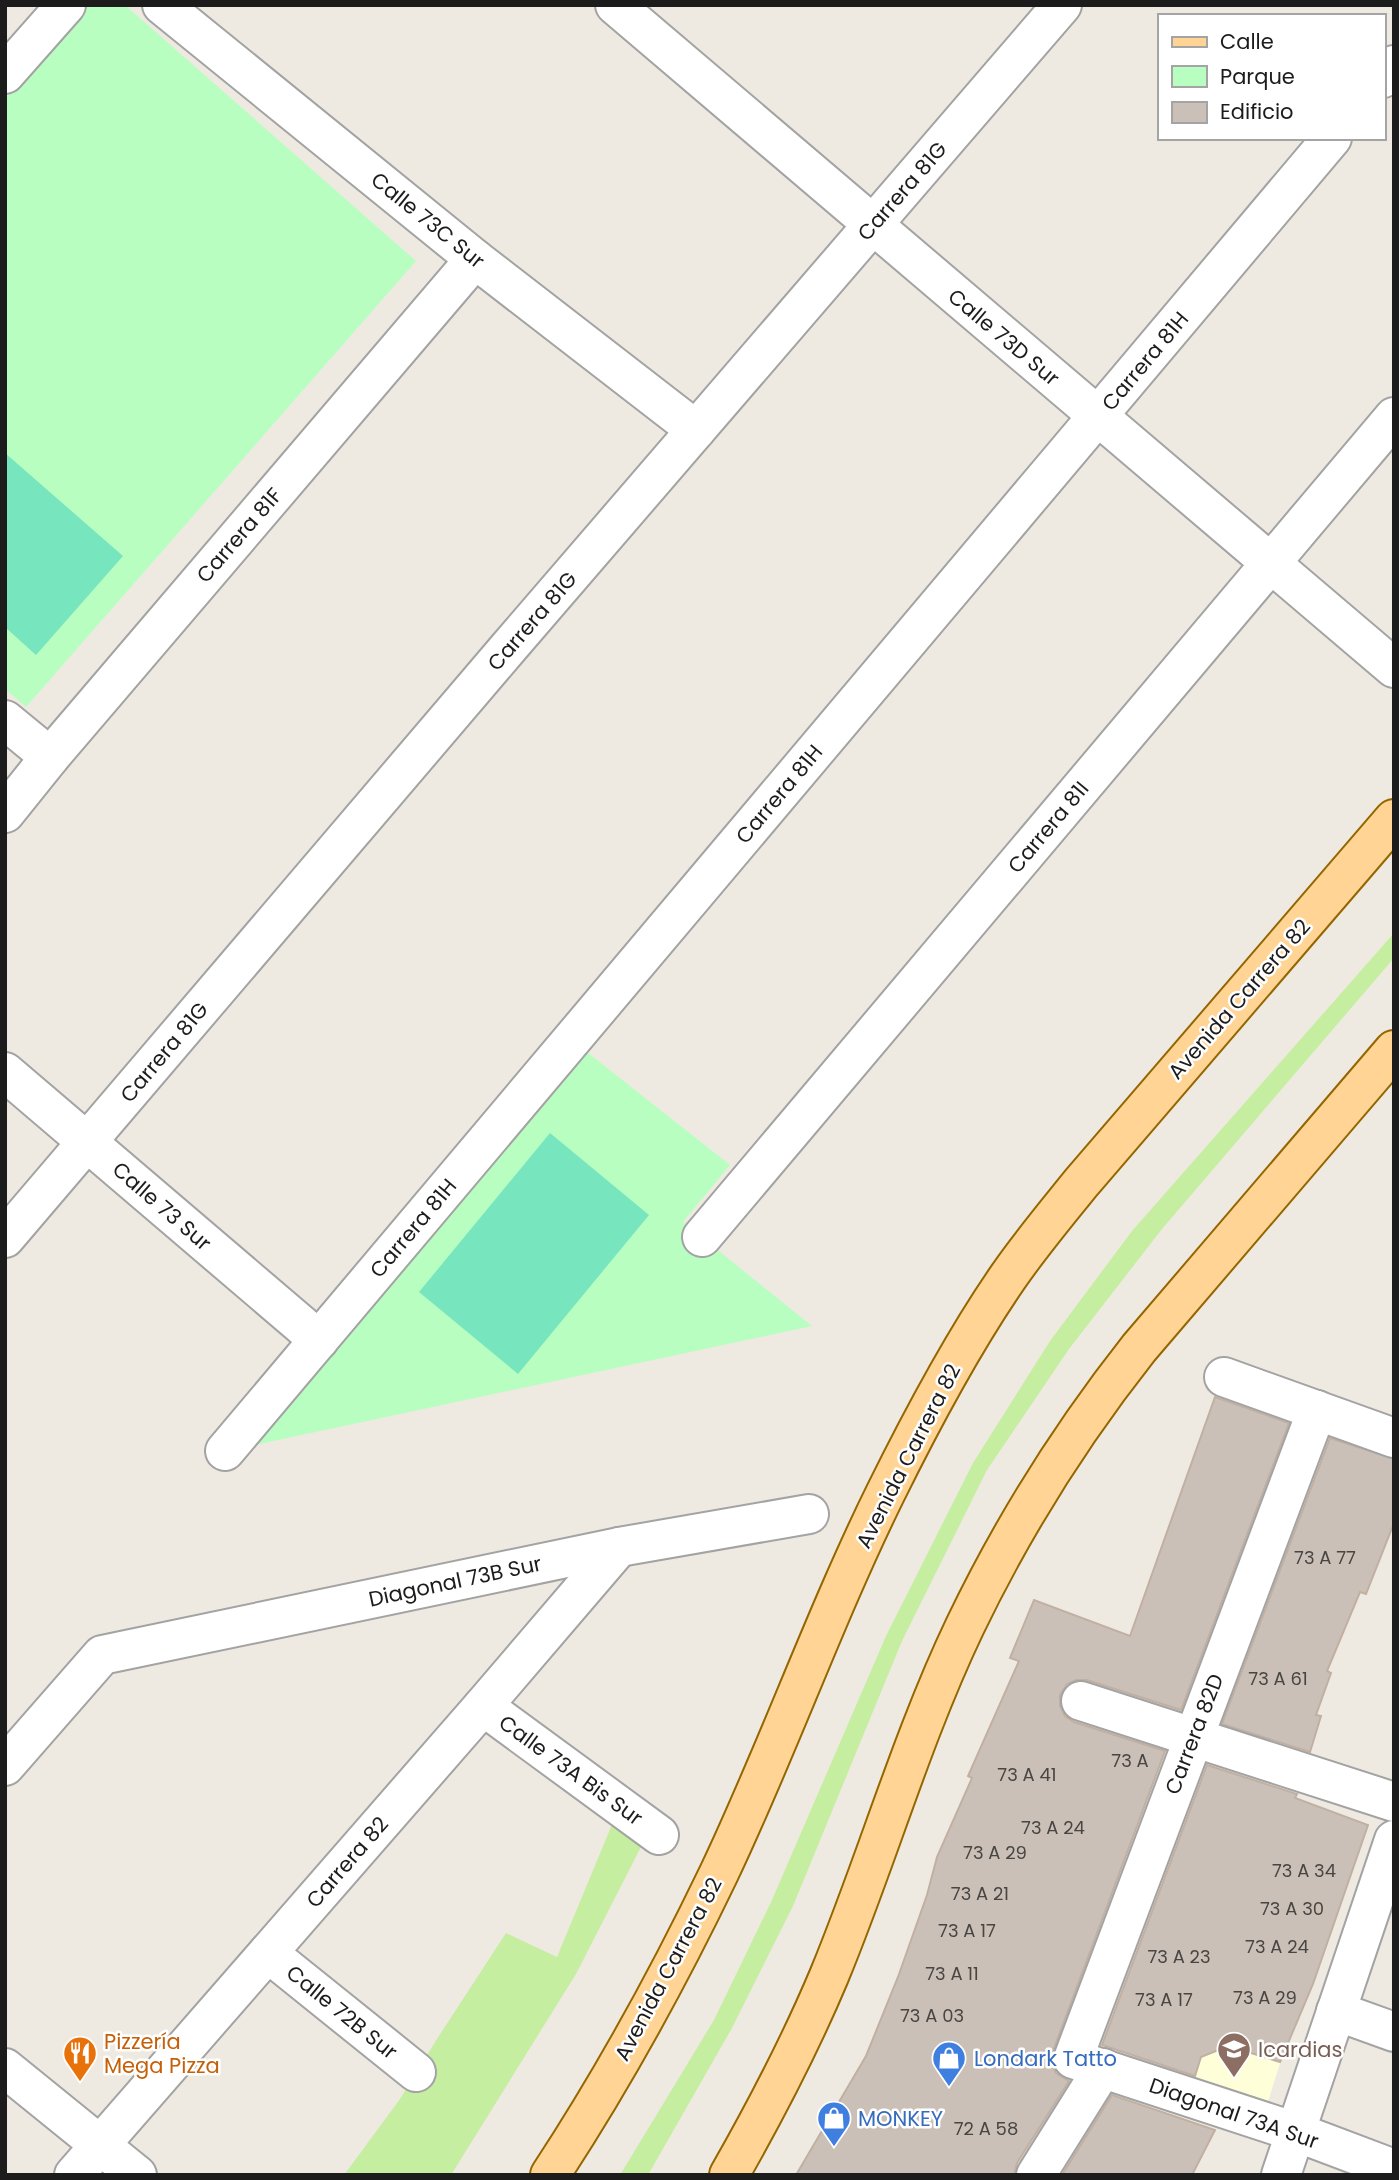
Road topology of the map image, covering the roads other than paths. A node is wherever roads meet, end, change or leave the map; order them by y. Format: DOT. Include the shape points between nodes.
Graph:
graph roads {
  1 [pos="66,5"];
  2 [pos="162,5"];
  3 [pos="615,5"];
  4 [pos="1049,10"];
  5 [pos="5,74"];
  6 [pos="1330,140"];
  7 [pos="873,225"];
  8 [pos="475,259"];
  9 [pos="1098,417"];
  10 [pos="1394,417"];
  11 [pos="696,430"];
  12 [pos="1270,564"];
  13 [pos="1394,668"];
  14 [pos="5,720"];
  15 [pos="50,757"];
  16 [pos="5,813"];
  17 [pos="1394,819"];
  18 [pos="1394,1050"];
  19 [pos="5,1072"];
  20 [pos="88,1142"];
  21 [pos="702,1237"];
  22 [pos="5,1238"];
  23 [pos="319,1340"];
  24 [pos="1224,1377"];
  25 [pos="1317,1410"];
  26 [pos="1394,1438"];
  27 [pos="225,1451"];
  28 [pos="809,1514"];
  29 [pos="618,1547"];
  30 [pos="1081,1701"];
  31 [pos="483,1706"];
  32 [pos="1193,1738"];
  33 [pos="5,1766"];
  34 [pos="1394,1802"];
  35 [pos="659,1835"];
  36 [pos="1394,1840"];
  37 [pos="268,1953"];
  38 [pos="1336,2011"];
  39 [pos="1394,2032"];
  40 [pos="1088,2064"];
  41 [pos="5,2068"];
  42 [pos="416,2072"];
  43 [pos="1296,2132"];
  44 [pos="100,2144"];
  45 [pos="1394,2169"];
  46 [pos="74,2175"];
  47 [pos="137,2175"];
  48 [pos="550,2175"];
  49 [pos="729,2175"];
  50 [pos="1035,2175"];
  51 [pos="1281,2175"];
  1 -- 5 [label="street"];
  2 -- 8 [label="street, Calle 73C Sur"];
  3 -- 7 [label="street, Calle 73D Sur"];
  4 -- 7 [label="street, Carrera 81G"];
  6 -- 9 [label="street, Carrera 81H"];
  7 -- 9 [label="street, Calle 73D Sur"];
  7 -- 11 [label="street, Carrera 81G"];
  8 -- 11 [label="street, Calle 73C Sur"];
  8 -- 15 [label="street, Carrera 81F"];
  9 -- 12 [label="street, Calle 73D Sur"];
  9 -- 23 [label="street, Carrera 81H"];
  10 -- 12 [label="street, Carrera 81I"];
  11 -- 20 [label="street, Carrera 81G"];
  12 -- 13 [label="street, Calle 73D Sur"];
  12 -- 21 [label="street, Carrera 81I"];
  14 -- 15 [label="street"];
  15 -- 16 [label="street, Carrera 81F"];
  17 -- 48 [label="main road, Avenida Carrera 82" via="1081,1183 1007,1279 885,1495 686,1938 629,2045"];
  18 -- 49 [label="main road" via="1125,1366 1064,1449 1006,1544 913,1747 811,2017"];
  19 -- 20 [label="street, Calle 73 Sur"];
  20 -- 22 [label="street, Carrera 81G"];
  20 -- 23 [label="street, Calle 73 Sur"];
  23 -- 27 [label="street, Carrera 81H"];
  24 -- 25 [label="street"];
  25 -- 26 [label="street"];
  25 -- 32 [label="street, Carrera 82D"];
  28 -- 29 [label="street, Diagonal 73B Sur"];
  29 -- 31 [label="street, Carrera 82"];
  29 -- 33 [label="street, Diagonal 73B Sur" via="102,1655"];
  30 -- 32 [label="street"];
  31 -- 35 [label="street, Calle 73A Bis Sur"];
  31 -- 37 [label="street, Carrera 82"];
  32 -- 34 [label="street"];
  32 -- 40 [label="street, Carrera 82D"];
  36 -- 38 [label="street"];
  37 -- 42 [label="street, Calle 72B Sur"];
  37 -- 44 [label="street, Carrera 82"];
  38 -- 39 [label="street"];
  38 -- 43 [label="street"];
  40 -- 43 [label="street, Diagonal 73A Sur"];
  40 -- 50 [label="street, Carrera 82D"];
  41 -- 44 [label="street"];
  43 -- 45 [label="street, Diagonal 73A Sur"];
  43 -- 51 [label="street"];
  44 -- 46 [label="street, Carrera 82"];
  44 -- 47 [label="street"];
}
